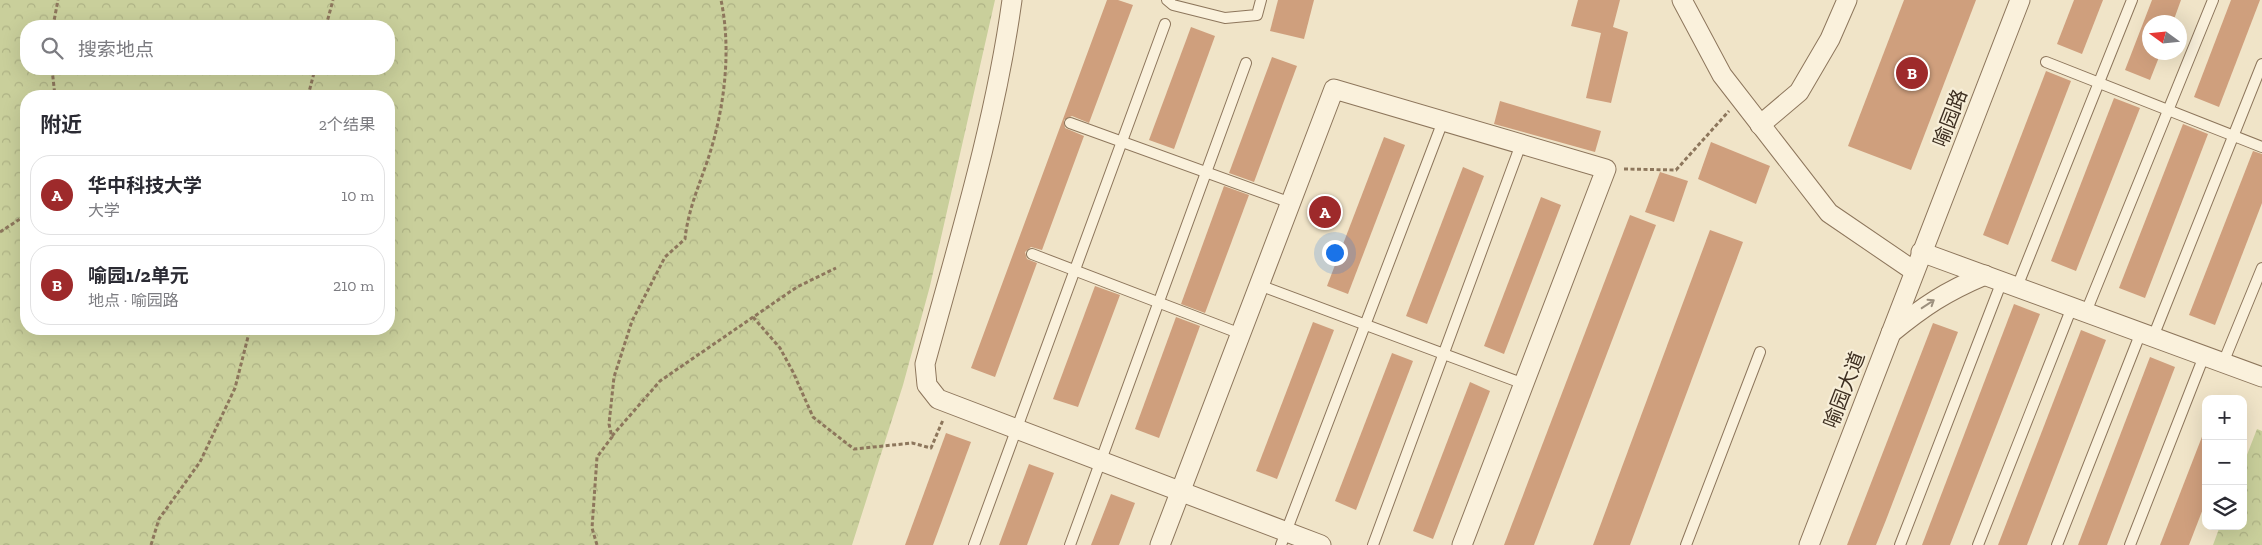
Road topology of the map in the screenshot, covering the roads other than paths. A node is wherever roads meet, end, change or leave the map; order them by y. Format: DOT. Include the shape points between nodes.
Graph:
graph roads {
  1 [pos="1012,0"];
  2 [pos="1167,0"];
  3 [pos="1261,0"];
  4 [pos="1682,0"];
  5 [pos="1847,0"];
  6 [pos="2020,0"];
  7 [pos="2132,0"];
  8 [pos="2213,0"];
  9 [pos="1165,24"];
  10 [pos="2046,62"];
  11 [pos="1246,63"];
  12 [pos="2262,64"];
  13 [pos="2099,83"];
  14 [pos="2168,110"];
  15 [pos="1443,121"];
  16 [pos="1070,123"];
  17 [pos="1760,125"];
  18 [pos="2234,136"];
  19 [pos="1122,142"];
  20 [pos="1521,144"];
  21 [pos="2262,147"];
  22 [pos="1206,172"];
  23 [pos="1291,202"];
  24 [pos="1921,252"];
  25 [pos="1032,254"];
  26 [pos="2262,268"];
  27 [pos="1075,270"];
  28 [pos="1914,271"];
  29 [pos="2001,281"];
  30 [pos="1259,285"];
  31 [pos="1159,302"];
  32 [pos="2079,309"];
  33 [pos="1365,325"];
  34 [pos="1241,334"];
  35 [pos="1890,334"];
  36 [pos="2147,335"];
  37 [pos="1760,352"];
  38 [pos="1443,354"];
  39 [pos="2204,356"];
  40 [pos="2223,363"];
  41 [pos="2262,378"];
  42 [pos="1524,384"];
  43 [pos="1017,429"];
  44 [pos="1101,461"];
  45 [pos="1181,492"];
  46 [pos="1284,538"];
  47 [pos="974,545"];
  48 [pos="1070,545"];
  49 [pos="1160,545"];
  50 [pos="1321,545"];
  51 [pos="1373,545"];
  52 [pos="1462,545"];
  53 [pos="1686,545"];
  54 [pos="1809,545"];
  55 [pos="1900,545"];
  56 [pos="1978,545"];
  57 [pos="2057,545"];
  58 [pos="2130,545"];
  1 -- 43 [label="street" via="1005,53 978,172 925,364 927,385 938,399"];
  2 -- 3 [label="lane" via="1173,5 1225,18 1257,15"];
  4 -- 17 [label="street" via="1722,75"];
  5 -- 17 [label="street" via="1830,39 1799,92"];
  6 -- 24 [label="street, 喻园路"];
  7 -- 13 [label="lane"];
  8 -- 14 [label="lane"];
  9 -- 19 [label="lane"];
  10 -- 13 [label="lane"];
  11 -- 22 [label="lane"];
  12 -- 18 [label="lane"];
  13 -- 14 [label="lane"];
  13 -- 29 [label="lane"];
  14 -- 18 [label="lane"];
  14 -- 32 [label="lane"];
  15 -- 20 [label="street"];
  15 -- 23 [label="street" via="1334,89"];
  15 -- 33 [label="lane"];
  16 -- 19 [label="lane"];
  17 -- 28 [label="street" via="1829,213"];
  18 -- 21 [label="lane"];
  18 -- 36 [label="lane"];
  19 -- 22 [label="lane"];
  19 -- 27 [label="lane"];
  20 -- 38 [label="lane"];
  20 -- 42 [label="street" via="1606,169"];
  22 -- 23 [label="lane"];
  22 -- 31 [label="lane"];
  23 -- 30 [label="street"];
  24 -- 28 [label="street, 喻园大道"];
  24 -- 29 [label="street"];
  25 -- 27 [label="lane"];
  26 -- 40 [label="lane"];
  27 -- 31 [label="lane"];
  27 -- 43 [label="lane"];
  28 -- 35 [label="street, 喻园大道"];
  29 -- 32 [label="street"];
  35 -- 29 [label="street, one-way" via="1948,290"];
  29 -- 55 [label="lane"];
  30 -- 33 [label="lane"];
  30 -- 34 [label="street"];
  31 -- 34 [label="lane"];
  31 -- 44 [label="lane"];
  32 -- 36 [label="street"];
  32 -- 56 [label="lane"];
  33 -- 38 [label="lane"];
  33 -- 46 [label="lane"];
  34 -- 45 [label="street"];
  35 -- 54 [label="street, 喻园大道"];
  36 -- 39 [label="street"];
  36 -- 57 [label="lane"];
  37 -- 53 [label="lane"];
  38 -- 42 [label="lane"];
  38 -- 51 [label="lane"];
  39 -- 40 [label="street"];
  39 -- 58 [label="lane"];
  40 -- 41 [label="street"];
  42 -- 52 [label="street"];
  43 -- 44 [label="street"];
  43 -- 47 [label="lane"];
  44 -- 45 [label="street"];
  44 -- 48 [label="lane"];
  45 -- 46 [label="street"];
  45 -- 49 [label="street"];
  46 -- 50 [label="street"];
}
